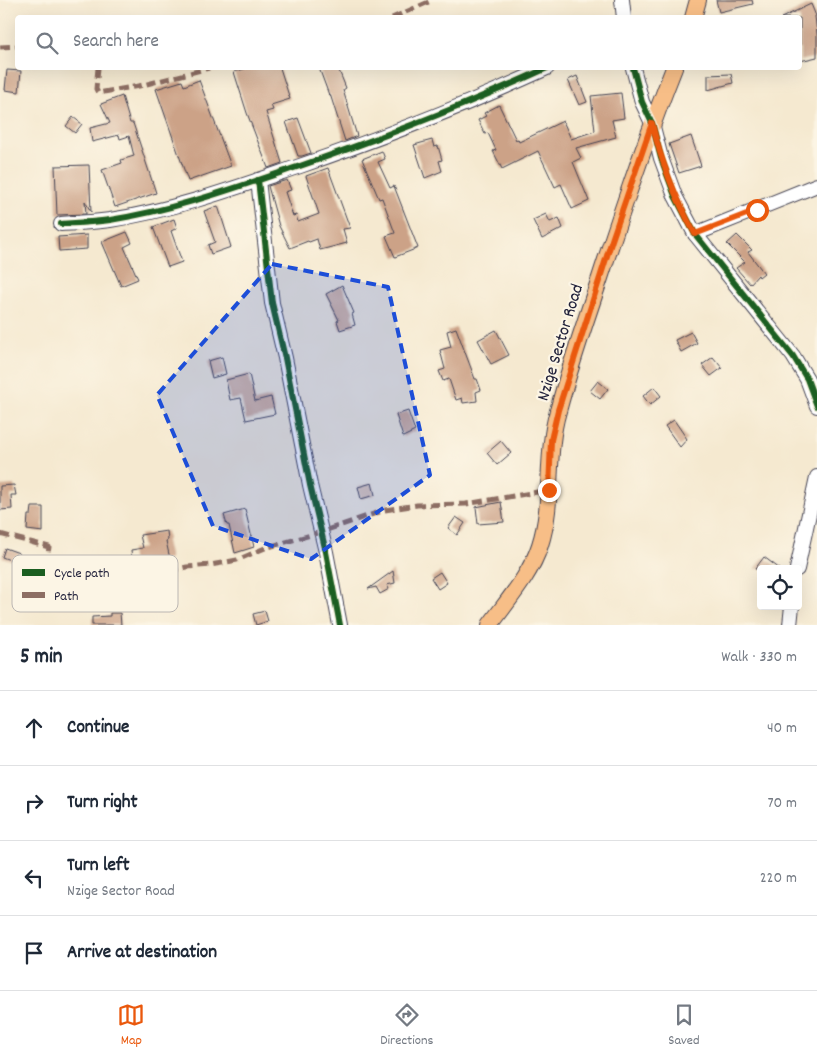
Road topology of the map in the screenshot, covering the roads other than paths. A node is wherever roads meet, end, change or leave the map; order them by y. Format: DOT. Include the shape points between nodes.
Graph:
graph roads {
  1 [pos="622,0"];
  2 [pos="698,0"];
  3 [pos="624,15"];
  4 [pos="694,15"];
  5 [pos="542,70"];
  6 [pos="634,70"];
  7 [pos="673,70"];
  8 [pos="652,123"];
  9 [pos="258,180"];
  10 [pos="817,185"];
  11 [pos="61,224"];
  12 [pos="695,234"];
  13 [pos="817,406"];
  14 [pos="817,477"];
  15 [pos="798,565"];
  16 [pos="792,610"];
  17 [pos="340,625"];
  18 [pos="490,625"];
  19 [pos="790,625"];
  1 -- 3 [label="street"];
  2 -- 4 [label="main road"];
  5 -- 9 [label="street" via="398,131"];
  6 -- 8 [label="street" via="642,102"];
  7 -- 8 [label="main road, Nzige Sector Road"];
  8 -- 12 [label="street" via="661,158"];
  8 -- 18 [label="main road, Nzige Sector Road" via="558,410 551,440 548,507 540,546 521,582"];
  9 -- 11 [label="street" via="131,216"];
  9 -- 17 [label="street" via="272,303"];
  10 -- 12 [label="street"];
  12 -- 13 [label="street" via="793,356 807,379"];
  14 -- 15 [label="street"];
  16 -- 19 [label="street"];
}
